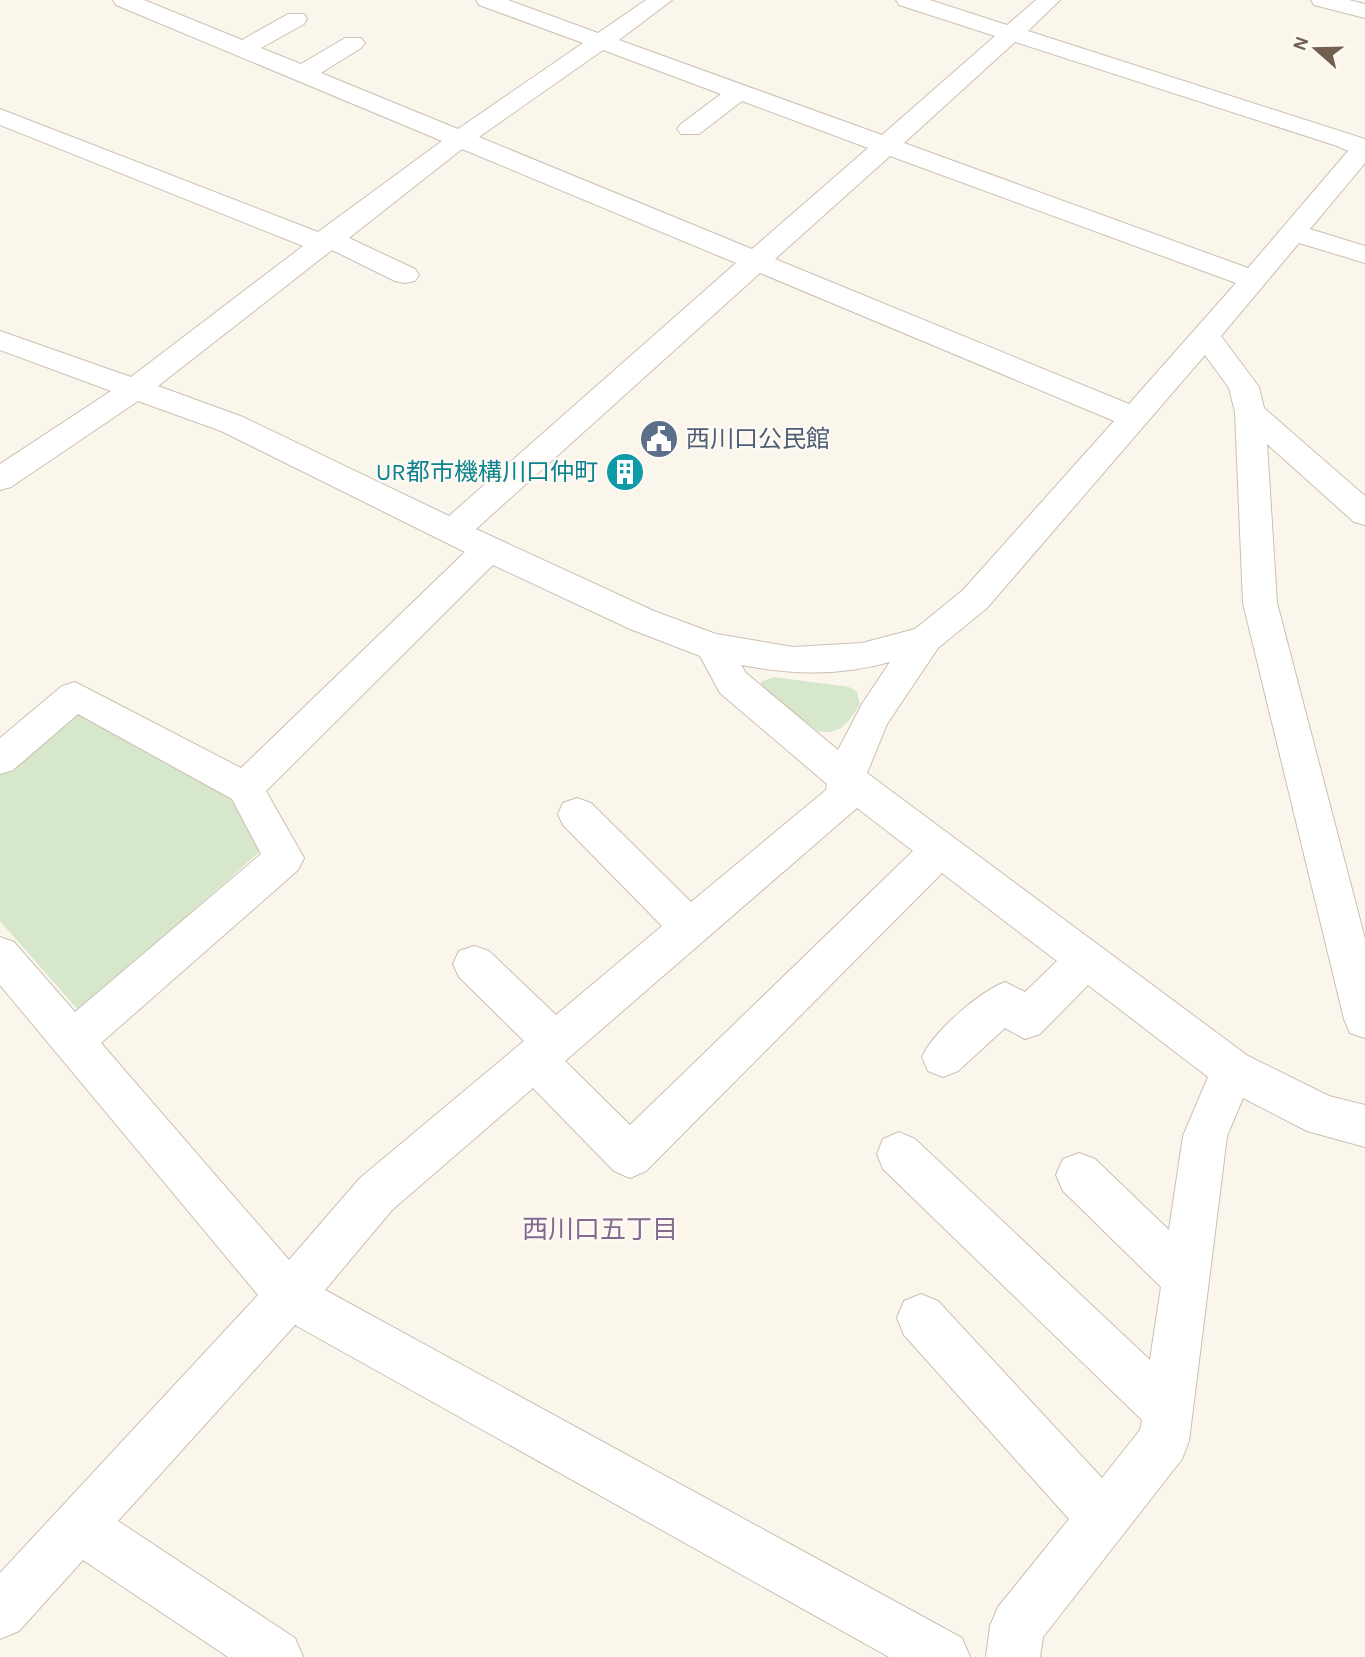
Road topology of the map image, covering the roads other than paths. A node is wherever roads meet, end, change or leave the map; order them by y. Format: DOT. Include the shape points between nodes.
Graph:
graph roads {
  1 [pos="124,0"];
  2 [pos="487,0"];
  3 [pos="661,0"];
  4 [pos="907,0"];
  5 [pos="1049,0"];
  6 [pos="1322,0"];
  7 [pos="1365,11"];
  8 [pos="296,19"];
  9 [pos="1012,34"];
  10 [pos="600,42"];
  11 [pos="353,43"];
  12 [pos="243,49"];
  13 [pos="303,73"];
  14 [pos="739,92"];
  15 [pos="0,116"];
  16 [pos="690,129"];
  17 [pos="461,138"];
  18 [pos="887,146"];
  19 [pos="1364,148"];
  20 [pos="1292,232"];
  21 [pos="325,241"];
  22 [pos="1365,254"];
  23 [pos="756,261"];
  24 [pos="405,275"];
  25 [pos="1252,279"];
  26 [pos="1206,336"];
  27 [pos="0,340"];
  28 [pos="136,388"];
  29 [pos="1250,412"];
  30 [pos="1133,417"];
  31 [pos="4,472"];
  32 [pos="1365,514"];
  33 [pos="452,532"];
  34 [pos="489,549"];
  35 [pos="926,639"];
  36 [pos="712,647"];
  37 [pos="0,759"];
  38 [pos="846,778"];
  39 [pos="245,788"];
  40 [pos="576,814"];
  41 [pos="940,850"];
  42 [pos="690,928"];
  43 [pos="0,955"];
  44 [pos="1086,959"];
  45 [pos="474,964"];
  46 [pos="1365,1019"];
  47 [pos="72,1041"];
  48 [pos="544,1051"];
  49 [pos="943,1058"];
  50 [pos="1233,1070"];
  51 [pos="1365,1126"];
  52 [pos="899,1154"];
  53 [pos="1079,1175"];
  54 [pos="1185,1278"];
  55 [pos="289,1296"];
  56 [pos="921,1318"];
  57 [pos="1168,1412"];
  58 [pos="1103,1518"];
  59 [pos="77,1525"];
  60 [pos="0,1612"];
  61 [pos="276,1657"];
  62 [pos="943,1657"];
  63 [pos="1013,1657"];
  1 -- 12 [label="street"];
  2 -- 10 [label="street"];
  3 -- 10 [label="street"];
  4 -- 9 [label="street"];
  5 -- 9 [label="street"];
  6 -- 7 [label="street"];
  8 -- 12 [label="street"];
  9 -- 18 [label="street"];
  9 -- 19 [label="street"];
  10 -- 14 [label="street"];
  10 -- 17 [label="street"];
  11 -- 13 [label="street"];
  12 -- 13 [label="street"];
  13 -- 17 [label="street"];
  14 -- 16 [label="street"];
  14 -- 18 [label="street"];
  15 -- 21 [label="street"];
  17 -- 21 [label="street"];
  17 -- 23 [label="street"];
  18 -- 23 [label="street"];
  18 -- 25 [label="street"];
  19 -- 20 [label="street"];
  20 -- 22 [label="street"];
  20 -- 25 [label="street"];
  21 -- 24 [label="street"];
  21 -- 28 [label="street"];
  23 -- 30 [label="street"];
  23 -- 33 [label="street"];
  25 -- 26 [label="street"];
  26 -- 29 [label="street" via="1244,387"];
  26 -- 30 [label="street"];
  27 -- 28 [label="street"];
  28 -- 31 [label="street"];
  28 -- 33 [label="street" via="232,424"];
  29 -- 32 [label="street"];
  29 -- 46 [label="street" via="1260,603"];
  30 -- 35 [label="street" via="975,599"];
  33 -- 34 [label="street"];
  34 -- 36 [label="street"];
  34 -- 39 [label="street"];
  35 -- 36 [label="street" via="862,656 793,661"];
  35 -- 38 [label="street" via="854,749"];
  36 -- 38 [label="street" via="733,683"];
  37 -- 39 [label="street" via="75,696"];
  38 -- 41 [label="street"];
  38 -- 42 [label="street" via="843,798"];
  39 -- 47 [label="street" via="284,858"];
  40 -- 42 [label="street"];
  41 -- 44 [label="street"];
  41 -- 48 [label="street" via="630,1156"];
  42 -- 48 [label="street"];
  43 -- 47 [label="street"];
  44 -- 49 [label="street" via="1025,1020 1004,1001"];
  44 -- 50 [label="street"];
  45 -- 48 [label="street"];
  47 -- 55 [label="street"];
  48 -- 55 [label="street" via="376,1194"];
  50 -- 51 [label="street" via="1323,1116"];
  50 -- 54 [label="street" via="1205,1136"];
  52 -- 57 [label="street"];
  53 -- 54 [label="street"];
  54 -- 57 [label="street"];
  55 -- 59 [label="street"];
  55 -- 62 [label="street"];
  56 -- 58 [label="street"];
  57 -- 58 [label="street" via="1164,1441"];
  58 -- 63 [label="street" via="1017,1626"];
  59 -- 60 [label="street"];
  59 -- 61 [label="street"];
}
